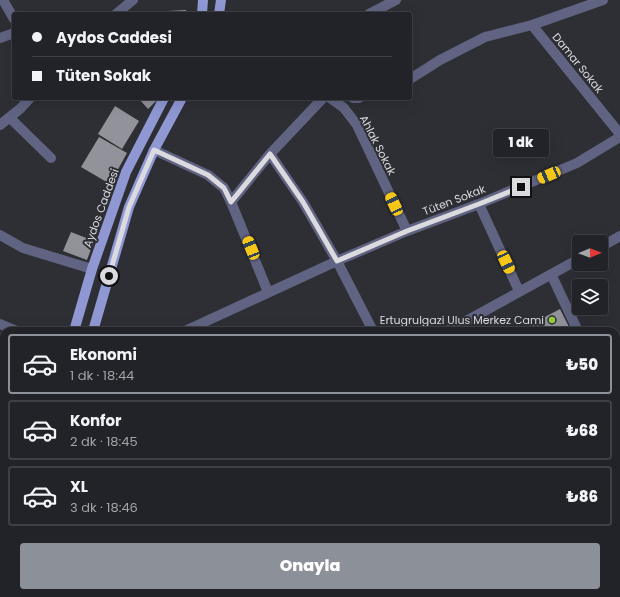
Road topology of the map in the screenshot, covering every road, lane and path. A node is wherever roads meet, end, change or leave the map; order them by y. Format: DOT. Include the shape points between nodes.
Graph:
graph roads {
  1 [pos="2,0"];
  2 [pos="133,0"];
  3 [pos="203,0"];
  4 [pos="221,0"];
  5 [pos="396,0"];
  6 [pos="603,0"];
  7 [pos="118,12"];
  8 [pos="202,12"];
  9 [pos="219,12"];
  10 [pos="374,12"];
  11 [pos="12,16"];
  12 [pos="532,25"];
  13 [pos="12,34"];
  14 [pos="0,38"];
  15 [pos="412,78"];
  16 [pos="28,100"];
  17 [pos="163,100"];
  18 [pos="181,100"];
  19 [pos="322,100"];
  20 [pos="333,100"];
  21 [pos="10,118"];
  22 [pos="0,126"];
  23 [pos="620,136"];
  24 [pos="154,150"];
  25 [pos="270,154"];
  26 [pos="52,158"];
  27 [pos="231,202"];
  28 [pos="479,204"];
  29 [pos="407,231"];
  30 [pos="0,235"];
  31 [pos="620,236"];
  32 [pos="608,243"];
  33 [pos="337,261"];
  34 [pos="572,263"];
  35 [pos="92,270"];
  36 [pos="551,274"];
  37 [pos="519,291"];
  38 [pos="268,292"];
  39 [pos="75,327"];
  40 [pos="93,327"];
  41 [pos="194,327"];
  42 [pos="371,327"];
  43 [pos="455,327"];
  44 [pos="576,327"];
  1 -- 11 [label="street"];
  2 -- 7 [label="street"];
  3 -- 8 [label="main road"];
  4 -- 9 [label="main road"];
  5 -- 10 [label="street"];
  6 -- 12 [label="street"];
  12 -- 15 [label="street" via="485,37"];
  12 -- 23 [label="street, Damar Sokak"];
  13 -- 14 [label="street"];
  16 -- 21 [label="street"];
  17 -- 35 [label="main road, Aydos Caddesi" via="126,172"];
  18 -- 24 [label="main road"];
  19 -- 25 [label="street"];
  20 -- 29 [label="street, Ahlak Sokak" via="344,108 357,125"];
  21 -- 22 [label="street"];
  21 -- 26 [label="street"];
  23 -- 28 [label="street, Tüten Sokak" via="577,164"];
  24 -- 27 [label="street" via="208,175 224,188"];
  24 -- 40 [label="main road" via="129,207"];
  25 -- 27 [label="street"];
  25 -- 33 [label="street" via="303,202"];
  27 -- 38 [label="street"];
  28 -- 29 [label="street, Tüten Sokak"];
  28 -- 37 [label="street"];
  29 -- 33 [label="street, Tüten Sokak"];
  30 -- 35 [label="street" via="23,248"];
  31 -- 32 [label="street"];
  33 -- 38 [label="street, Tüten Sokak"];
  33 -- 42 [label="street"];
  34 -- 36 [label="street"];
  35 -- 39 [label="main road, Aydos Caddesi"];
  36 -- 37 [label="street"];
  36 -- 44 [label="street"];
  37 -- 43 [label="street"];
  38 -- 41 [label="street, Tüten Sokak"];
}
